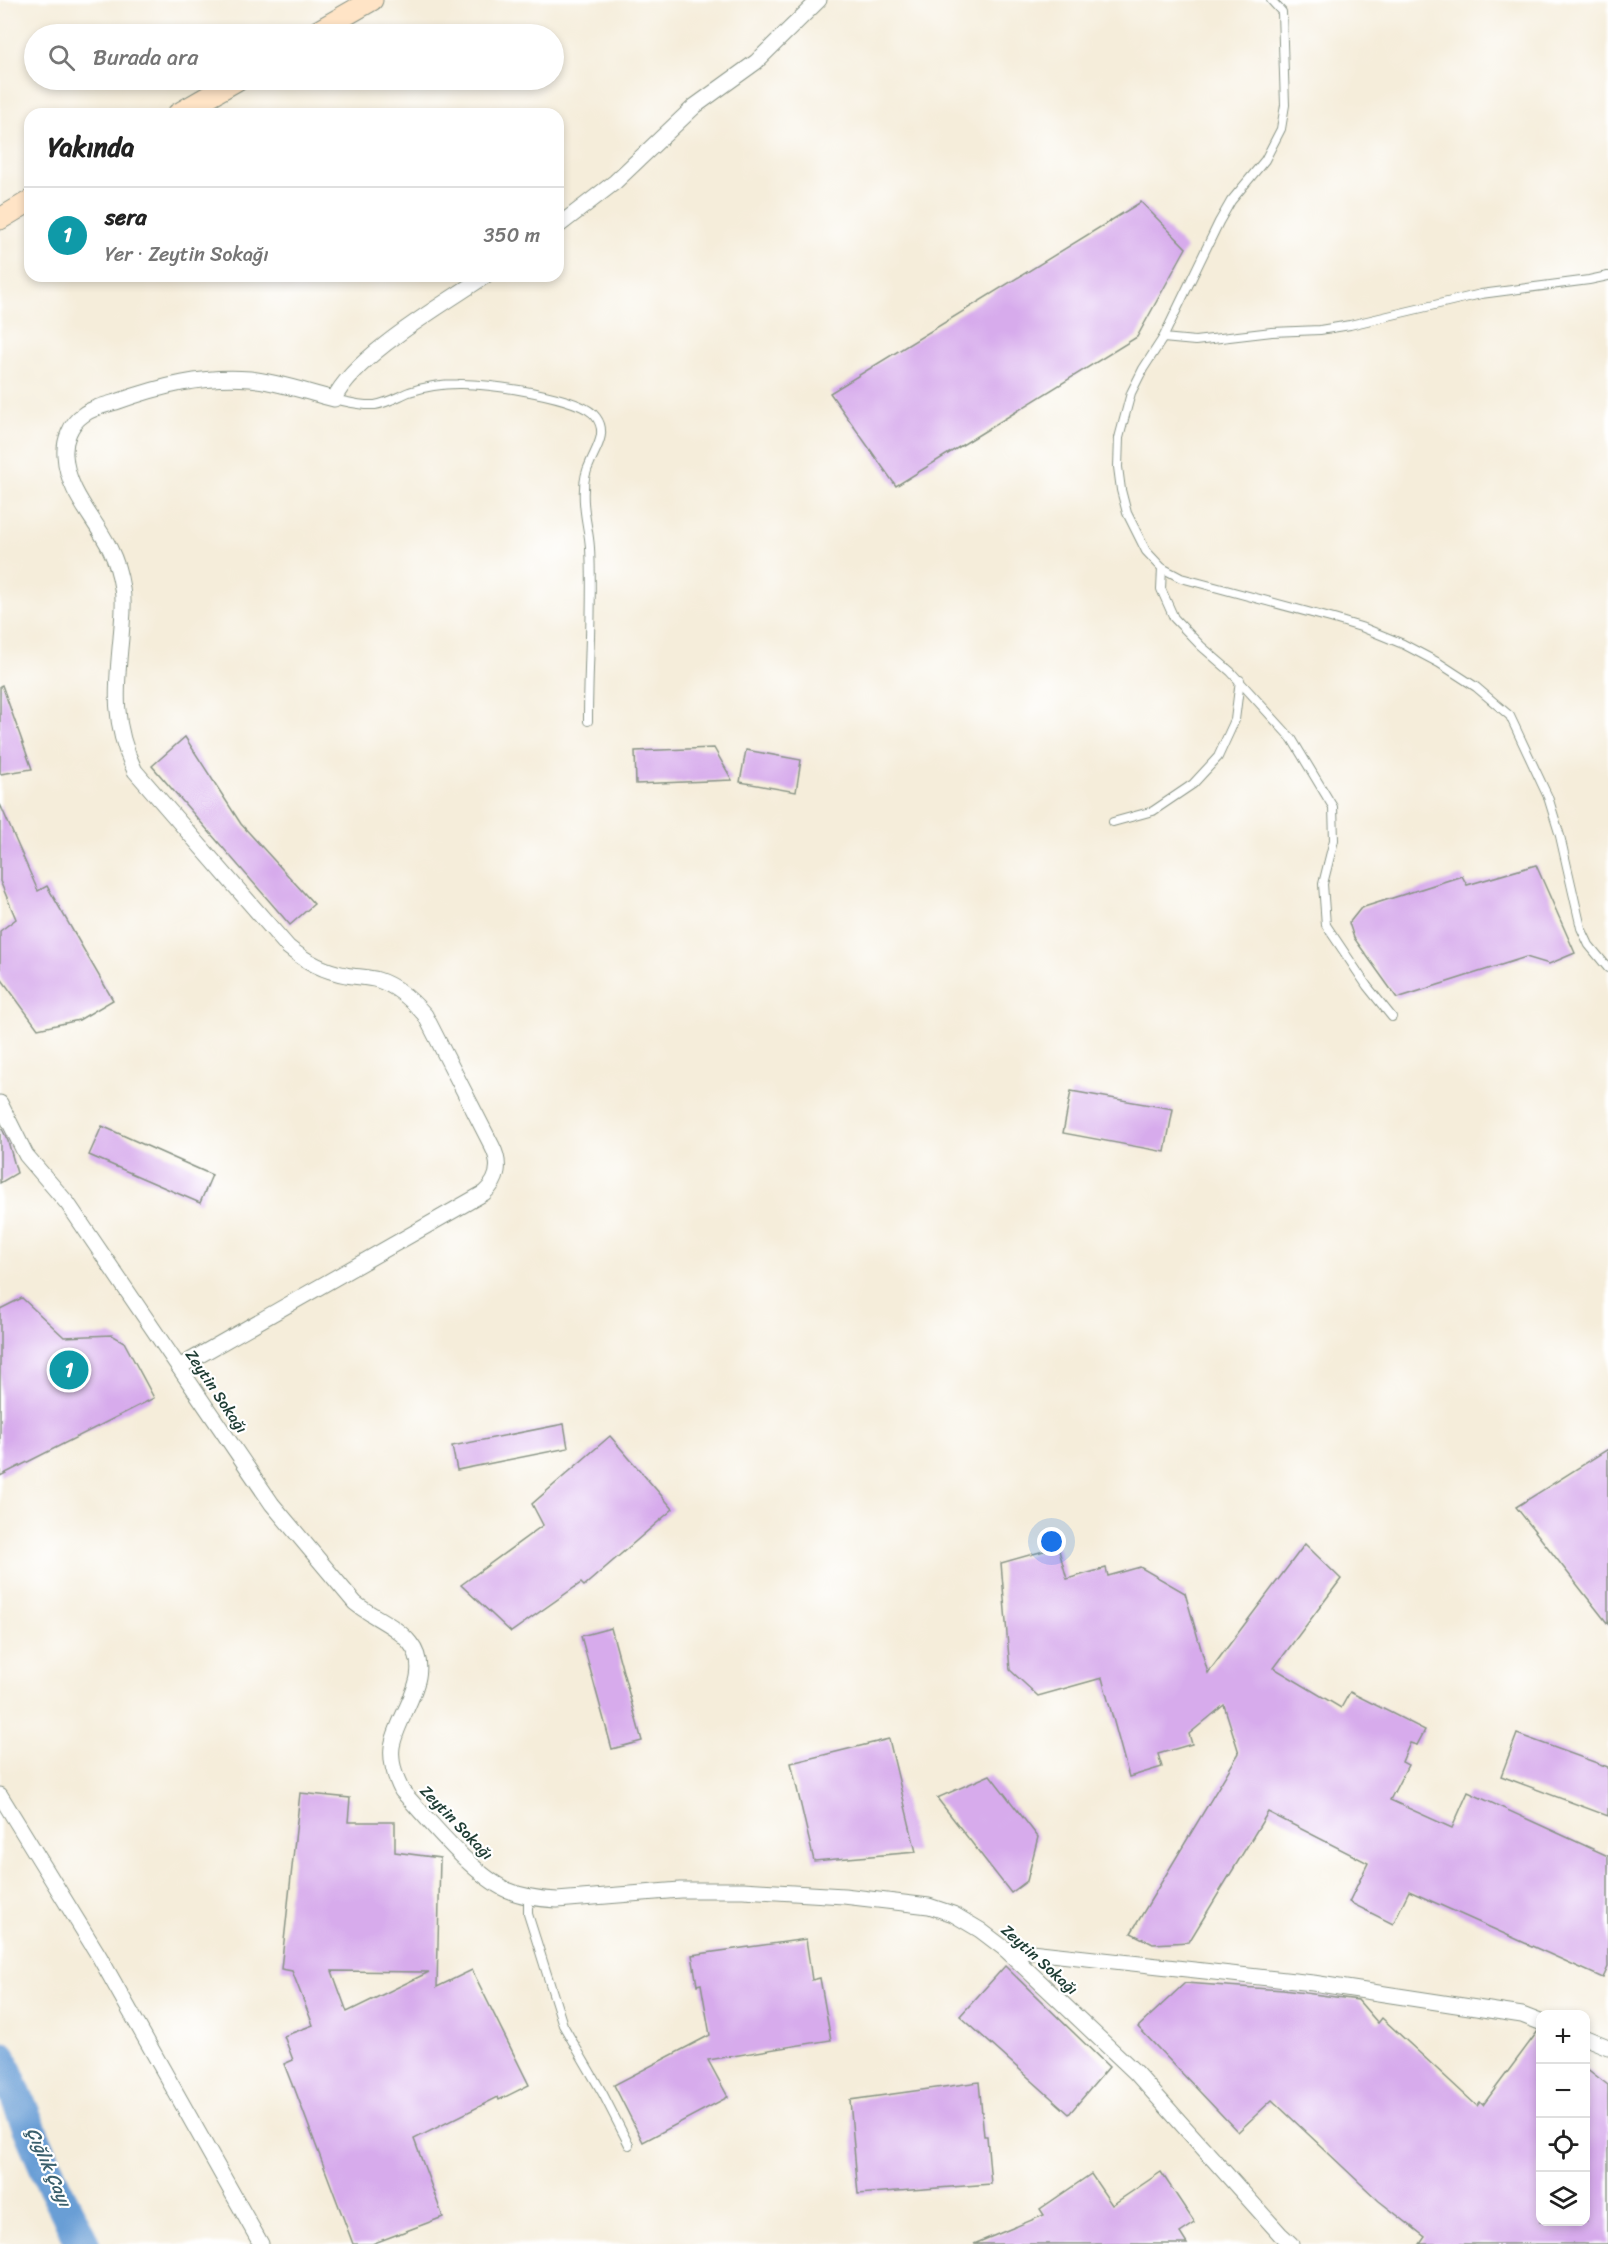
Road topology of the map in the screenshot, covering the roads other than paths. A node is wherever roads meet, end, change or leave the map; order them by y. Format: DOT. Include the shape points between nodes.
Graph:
graph roads {
  1 [pos="372,0"];
  2 [pos="819,0"];
  3 [pos="1271,0"];
  4 [pos="330,24"];
  5 [pos="220,90"];
  6 [pos="188,108"];
  7 [pos="24,205"];
  8 [pos="0,219"];
  9 [pos="564,221"];
  10 [pos="1608,276"];
  11 [pos="476,282"];
  12 [pos="1163,338"];
  13 [pos="334,399"];
  14 [pos="1162,568"];
  15 [pos="1239,680"];
  16 [pos="588,721"];
  17 [pos="1113,822"];
  18 [pos="1608,968"];
  19 [pos="1392,1017"];
  20 [pos="0,1103"];
  21 [pos="179,1367"];
  22 [pos="0,1794"];
  23 [pos="528,1897"];
  24 [pos="1005,1949"];
  25 [pos="1536,2020"];
  26 [pos="1590,2040"];
  27 [pos="1608,2047"];
  28 [pos="629,2145"];
  29 [pos="261,2244"];
  30 [pos="1292,2244"];
  1 -- 4 [label="street"];
  2 -- 9 [label="street" via="756,62 695,106 615,182"];
  3 -- 12 [label="lane" via="1282,12 1285,105 1281,129 1265,160 1225,211"];
  5 -- 6 [label="street"];
  7 -- 8 [label="street"];
  10 -- 12 [label="lane" via="1481,294 1320,330 1195,340"];
  11 -- 13 [label="street" via="387,343 344,383"];
  12 -- 14 [label="lane" via="1131,393 1119,438 1118,467 1127,513 1146,551"];
  13 -- 16 [label="lane" via="374,405 432,386 481,385 560,400 588,408 595,415 602,434 589,464 583,492 590,547"];
  13 -- 21 [label="street" via="252,379 203,379 149,390 93,410 72,426 64,454 67,469 78,497 109,548 122,590 118,726 135,771 288,947 321,968 386,983 416,1004 496,1155 497,1174 484,1193"];
  14 -- 15 [label="lane" via="1161,589 1174,618"];
  14 -- 18 [label="lane" via="1181,578 1334,619 1403,644 1476,687 1510,716 1548,797 1581,928"];
  15 -- 17 [label="lane" via="1235,720 1218,757 1193,784 1153,811"];
  15 -- 19 [label="lane" via="1292,739 1333,807 1334,840 1323,884 1326,925"];
  20 -- 21 [label="street, Zeytin Sokağı" via="26,1155 68,1204"];
  21 -- 23 [label="street, Zeytin Sokağı" via="272,1504 355,1602 413,1646 419,1669 417,1682 392,1749 392,1764 402,1791 482,1874 504,1889"];
  22 -- 29 [label="street" via="99,1956"];
  23 -- 24 [label="street, Zeytin Sokağı" via="556,1900 711,1889 844,1896 929,1906 953,1914"];
  23 -- 28 [label="lane" via="528,1914 563,2025"];
  24 -- 25 [label="street" via="1313,1983 1522,2015"];
  24 -- 30 [label="street, Zeytin Sokağı" via="1136,2073"];
  26 -- 27 [label="street"];
}
